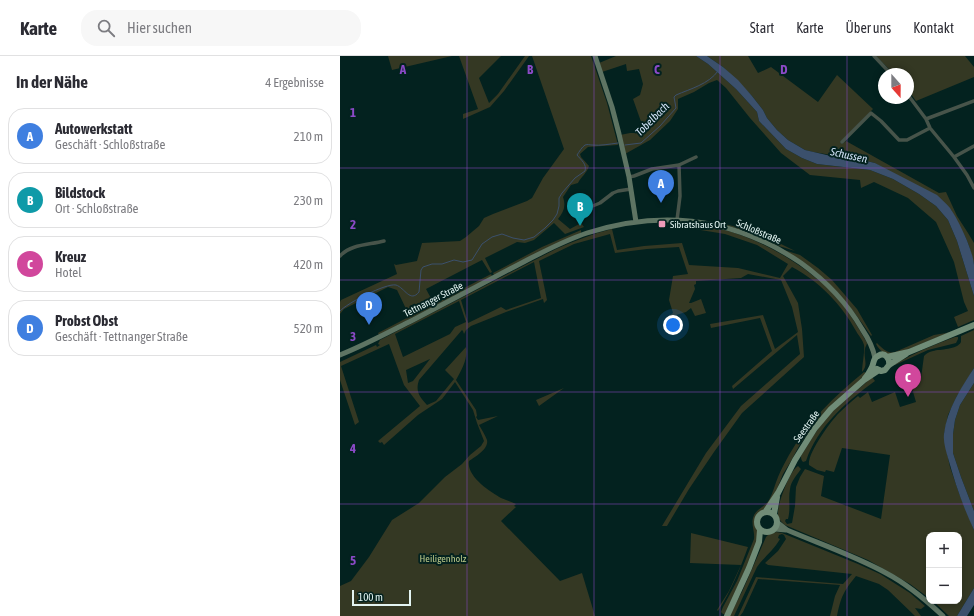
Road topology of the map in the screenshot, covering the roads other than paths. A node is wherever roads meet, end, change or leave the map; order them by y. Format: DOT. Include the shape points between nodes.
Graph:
graph roads {
  1 [pos="595,56"];
  2 [pos="874,56"];
  3 [pos="885,68"];
  4 [pos="974,101"];
  5 [pos="914,103"];
  6 [pos="926,119"];
  7 [pos="930,128"];
  8 [pos="842,142"];
  9 [pos="974,146"];
  10 [pos="954,157"];
  11 [pos="696,158"];
  12 [pos="679,165"];
  13 [pos="629,177"];
  14 [pos="974,188"];
  15 [pos="632,189"];
  16 [pos="634,209"];
  17 [pos="580,218"];
  18 [pos="677,220"];
  19 [pos="644,221"];
  20 [pos="636,222"];
  21 [pos="384,241"];
  22 [pos="340,256"];
  23 [pos="534,257"];
  24 [pos="974,326"];
  25 [pos="871,343"];
  26 [pos="909,352"];
  27 [pos="340,355"];
  28 [pos="885,356"];
  29 [pos="875,358"];
  30 [pos="874,365"];
  31 [pos="889,366"];
  32 [pos="879,370"];
  33 [pos="864,380"];
  34 [pos="778,494"];
  35 [pos="766,512"];
  36 [pos="774,514"];
  37 [pos="776,526"];
  38 [pos="760,530"];
  39 [pos="767,532"];
  40 [pos="758,542"];
  41 [pos="727,616"];
  42 [pos="943,616"];
  1 -- 13 [label="main road" via="612,107"];
  2 -- 3 [label="street"];
  4 -- 6 [label="street"];
  5 -- 6 [label="street"];
  6 -- 7 [label="street"];
  7 -- 8 [label="street" via="907,140 899,140 871,113"];
  7 -- 10 [label="street"];
  9 -- 10 [label="street"];
  10 -- 14 [label="street"];
  11 -- 12 [label="street"];
  12 -- 13 [label="street" via="652,169"];
  12 -- 18 [label="street" via="680,196"];
  13 -- 15 [label="main road"];
  15 -- 16 [label="main road"];
  15 -- 17 [label="street" via="613,193 600,203 580,212"];
  16 -- 19 [label="main road"];
  16 -- 20 [label="main road"];
  18 -- 19 [label="main road, Schloßstraße"];
  18 -- 25 [label="main road, Schloßstraße" via="731,229 763,241 789,255 827,284 858,322"];
  19 -- 20 [label="main road, Schloßstraße"];
  20 -- 23 [label="main road, Schloßstraße" via="619,224 586,234"];
  21 -- 22 [label="street" via="350,248"];
  23 -- 27 [label="main road, Tettnanger Straße"];
  24 -- 26 [label="main road"];
  25 -- 28 [label="main road, Schloßstraße"];
  25 -- 29 [label="main road, Schloßstraße"];
  26 -- 28 [label="main road"];
  26 -- 31 [label="main road"];
  28 -- 29 [label="main road"];
  28 -- 31 [label="main road" via="889,360"];
  29 -- 30 [label="main road"];
  30 -- 32 [label="main road"];
  30 -- 33 [label="main road, Seestraße"];
  31 -- 32 [label="main road" via="885,370"];
  32 -- 33 [label="main road, Seestraße"];
  33 -- 34 [label="main road, Seestraße" via="831,409 815,428"];
  34 -- 35 [label="main road, Seestraße"];
  34 -- 36 [label="main road, Seestraße"];
  35 -- 36 [label="main road"];
  35 -- 38 [label="main road, Seestraße" via="757,518"];
  36 -- 37 [label="main road" via="778,520"];
  37 -- 39 [label="main road, Seestraße"];
  37 -- 42 [label="main road" via="888,573"];
  38 -- 39 [label="main road"];
  38 -- 40 [label="main road, Seestraße"];
  39 -- 40 [label="main road, Seestraße"];
  40 -- 41 [label="main road, Seestraße" via="747,574"];
}
